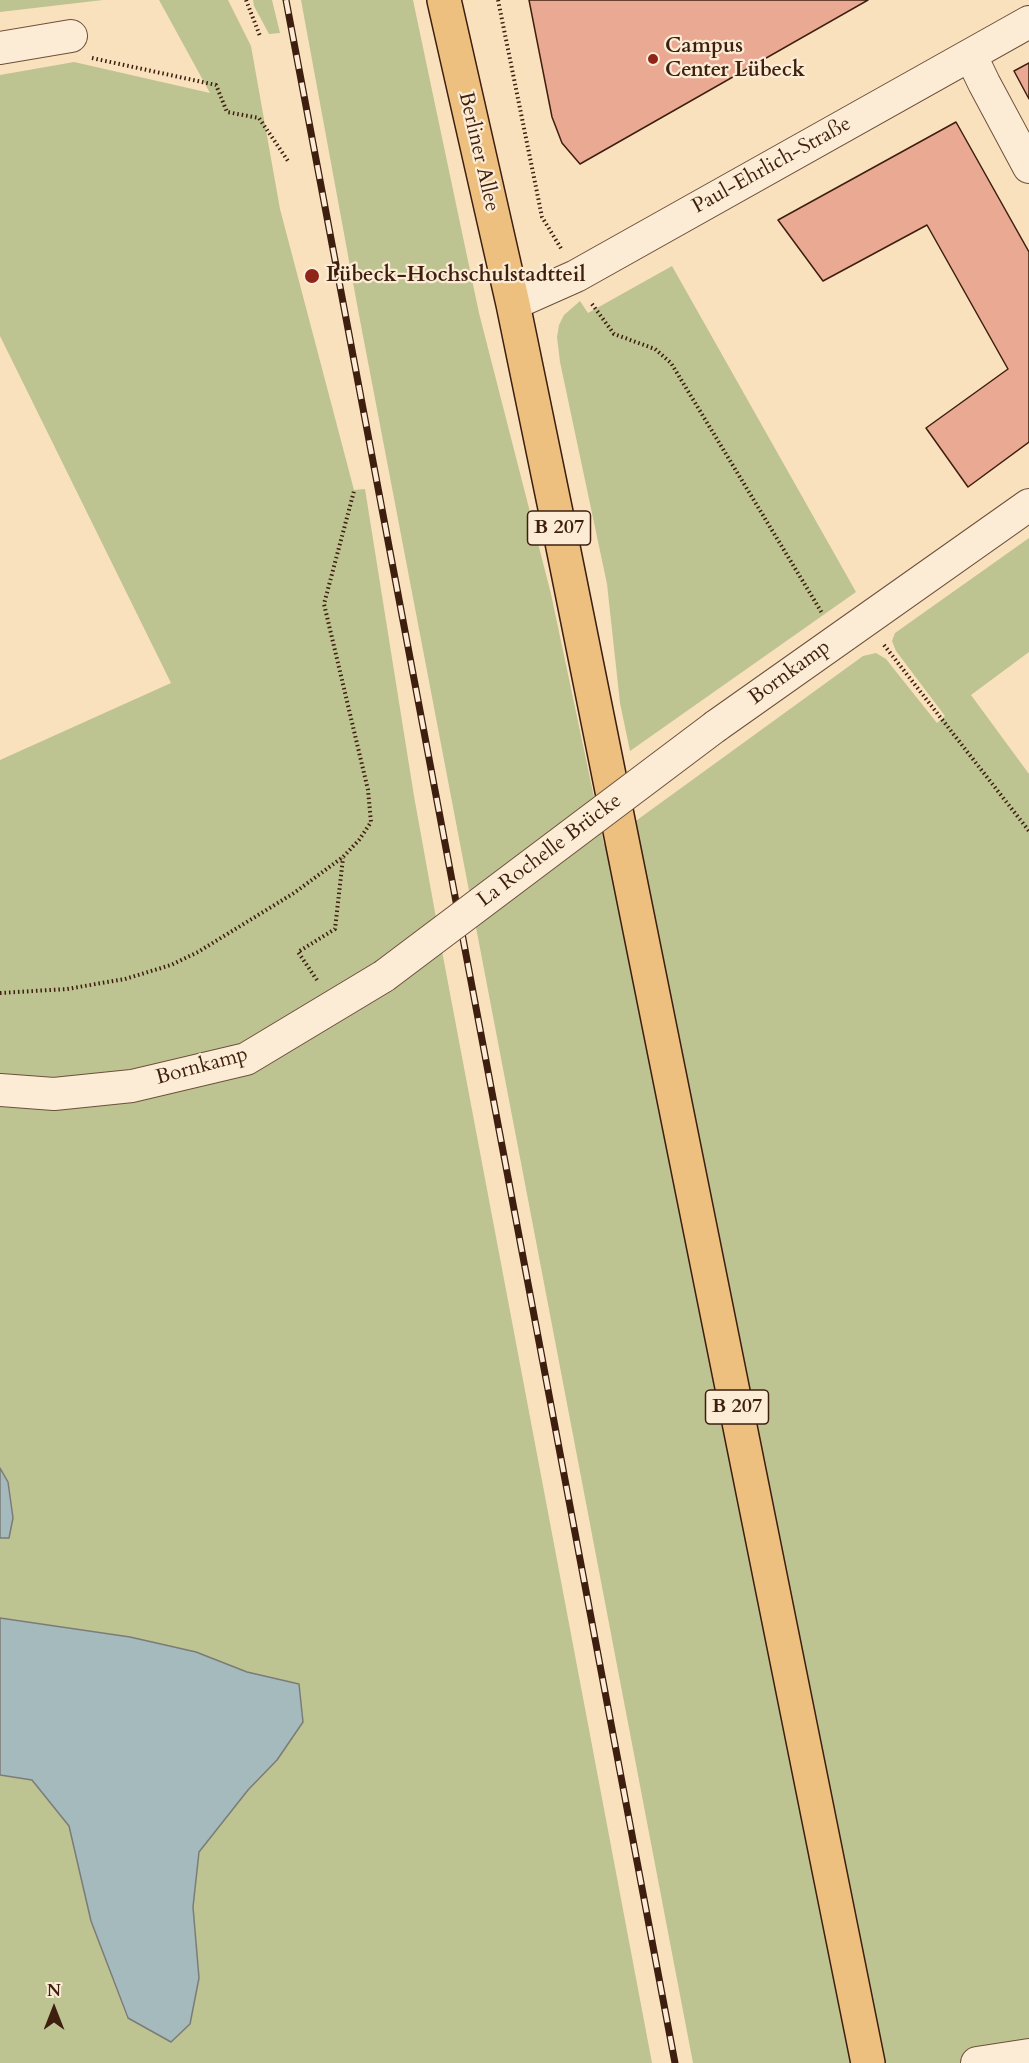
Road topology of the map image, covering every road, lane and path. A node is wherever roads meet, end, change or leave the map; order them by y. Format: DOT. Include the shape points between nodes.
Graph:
graph roads {
  1 [pos="246,0"];
  2 [pos="444,0"];
  3 [pos="498,0"];
  4 [pos="1029,22"];
  5 [pos="70,36"];
  6 [pos="260,36"];
  7 [pos="0,48"];
  8 [pos="971,56"];
  9 [pos="288,161"];
  10 [pos="1029,167"];
  11 [pos="576,276"];
  12 [pos="513,304"];
  13 [pos="354,491"];
  14 [pos="1029,505"];
  15 [pos="866,621"];
  16 [pos="838,639"];
  17 [pos="716,726"];
  18 [pos="1029,831"];
  19 [pos="343,857"];
  20 [pos="384,976"];
  21 [pos="322,988"];
  22 [pos="0,993"];
  23 [pos="0,1090"];
  24 [pos="1029,2055"];
  25 [pos="868,2063"];
  26 [pos="977,2063"];
  1 -- 6 [label="path"];
  2 -- 12 [label="main road, Berliner Allee / B 207"];
  3 -- 11 [label="path" via="542,217"];
  4 -- 8 [label="street, Paul-Ehrlich-Straße"];
  5 -- 7 [label="street"];
  5 -- 9 [label="path" via="83,56 216,86 227,112 259,118"];
  8 -- 10 [label="street"];
  8 -- 11 [label="street, Paul-Ehrlich-Straße"];
  11 -- 12 [label="street, Paul-Ehrlich-Straße"];
  11 -- 16 [label="path" via="614,334 655,349 671,363"];
  12 -- 25 [label="main road, B 207"];
  13 -- 19 [label="path" via="324,604 368,790 371,822"];
  14 -- 15 [label="street, Bornkamp"];
  15 -- 16 [label="street, Bornkamp"];
  15 -- 18 [label="path"];
  16 -- 17 [label="street, Bornkamp"];
  17 -- 20 [label="street, La Rochelle Brücke, bridge"];
  19 -- 21 [label="path" via="335,928 298,952"];
  19 -- 22 [label="path" via="294,893 171,965 125,979 67,989"];
  20 -- 23 [label="street, Bornkamp" via="246,1059 132,1086 54,1094"];
  24 -- 26 [label="street"];
}
